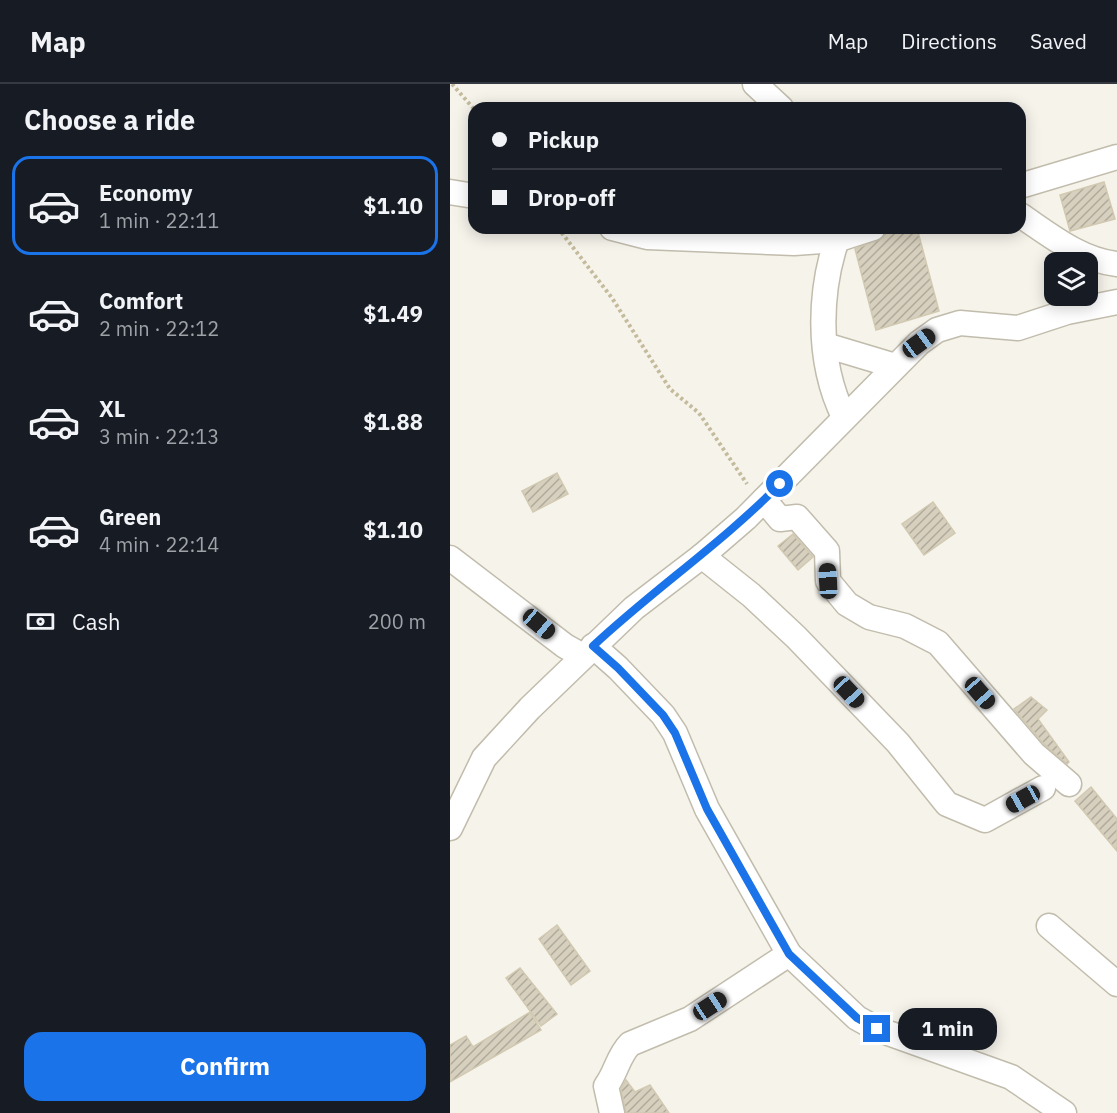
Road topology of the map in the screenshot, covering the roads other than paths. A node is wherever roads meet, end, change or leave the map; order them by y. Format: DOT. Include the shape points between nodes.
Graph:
graph roads {
  1 [pos="755,84"];
  2 [pos="774,102"];
  3 [pos="1117,157"];
  4 [pos="1026,184"];
  5 [pos="450,192"];
  6 [pos="468,195"];
  7 [pos="1026,218"];
  8 [pos="635,234"];
  9 [pos="839,234"];
  10 [pos="1117,264"];
  11 [pos="1117,302"];
  12 [pos="825,345"];
  13 [pos="895,366"];
  14 [pos="844,417"];
  15 [pos="764,500"];
  16 [pos="702,556"];
  17 [pos="450,558"];
  18 [pos="588,651"];
  19 [pos="1069,784"];
  20 [pos="1042,788"];
  21 [pos="450,828"];
  22 [pos="1049,926"];
  23 [pos="789,954"];
  24 [pos="1117,984"];
  25 [pos="612,1113"];
  26 [pos="1064,1113"];
  1 -- 2 [label="street"];
  3 -- 4 [label="street"];
  5 -- 6 [label="street"];
  7 -- 10 [label="street" via="1097,262"];
  8 -- 9 [label="street" via="794,243"];
  9 -- 12 [label="street" via="826,294"];
  11 -- 13 [label="street" via="1067,312 1018,328 960,322 936,330"];
  12 -- 13 [label="street"];
  12 -- 14 [label="street" via="829,376"];
  13 -- 14 [label="street"];
  14 -- 15 [label="street"];
  15 -- 16 [label="street"];
  15 -- 19 [label="street" via="780,519 797,517 826,551 828,581 847,604 869,617 905,626 938,643 1034,754"];
  16 -- 18 [label="street" via="634,608"];
  16 -- 20 [label="street" via="752,595 796,637 898,743 947,804 985,820"];
  17 -- 18 [label="street" via="565,646"];
  18 -- 21 [label="street" via="484,758"];
  18 -- 23 [label="street" via="618,668 675,733 707,809"];
  22 -- 24 [label="street"];
  23 -- 25 [label="street" via="690,1019 630,1044 606,1086"];
  23 -- 26 [label="street" via="857,1018 877,1029 1011,1077"];
}
